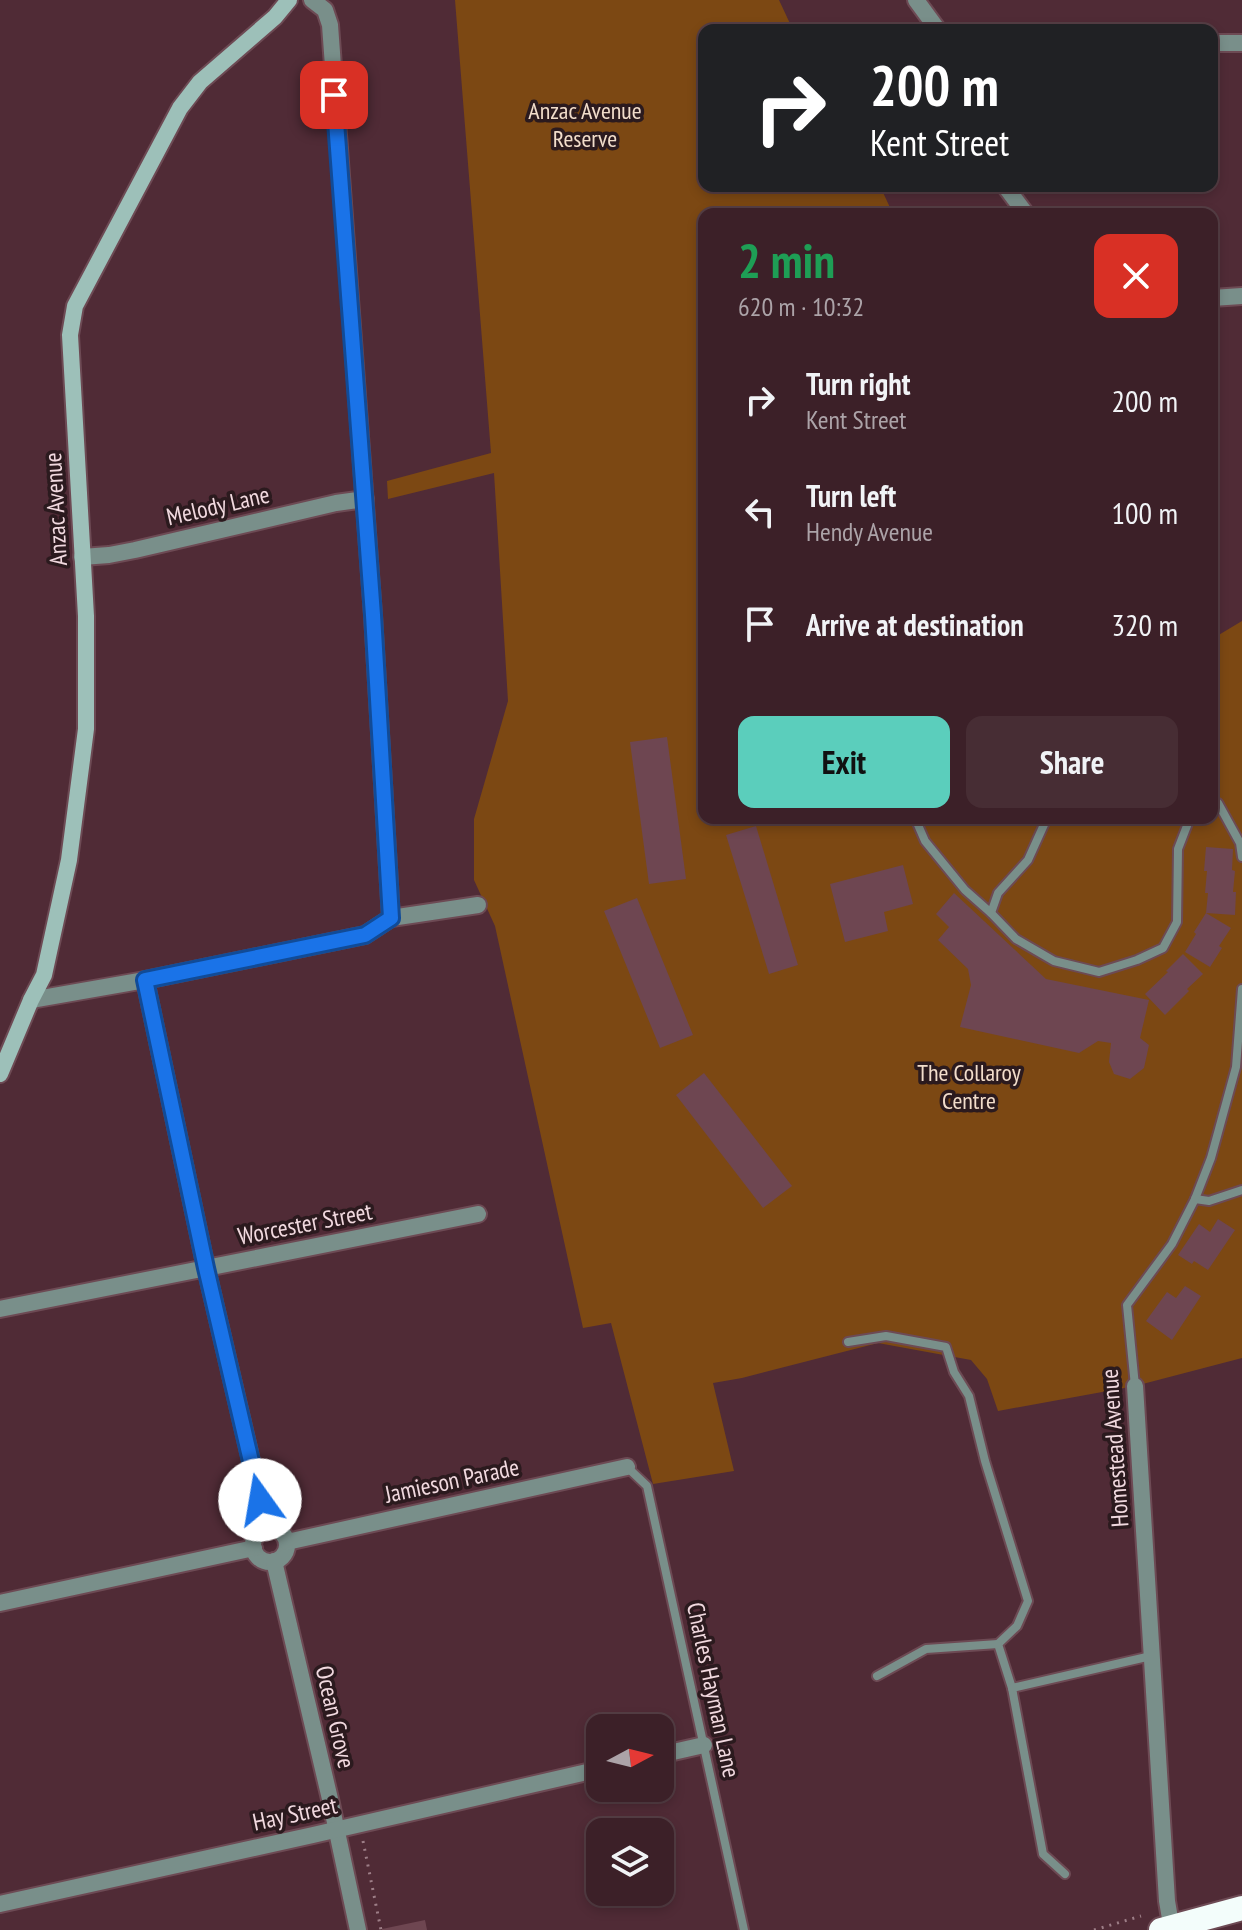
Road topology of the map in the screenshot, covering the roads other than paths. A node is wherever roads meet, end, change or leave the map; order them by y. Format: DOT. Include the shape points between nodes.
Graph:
graph roads {
  1 [pos="289,0"];
  2 [pos="312,0"];
  3 [pos="916,0"];
  4 [pos="934,24"];
  5 [pos="1218,43"];
  6 [pos="1242,43"];
  7 [pos="1242,296"];
  8 [pos="1218,298"];
  9 [pos="365,499"];
  10 [pos="82,557"];
  11 [pos="1218,803"];
  12 [pos="918,824"];
  13 [pos="1044,824"];
  14 [pos="1188,824"];
  15 [pos="1242,857"];
  16 [pos="478,905"];
  17 [pos="991,913"];
  18 [pos="391,918"];
  19 [pos="145,980"];
  20 [pos="1242,989"];
  21 [pos="31,1000"];
  22 [pos="0,1074"];
  23 [pos="1242,1190"];
  24 [pos="1195,1199"];
  25 [pos="478,1214"];
  26 [pos="206,1268"];
  27 [pos="0,1309"];
  28 [pos="848,1342"];
  29 [pos="1135,1386"];
  30 [pos="627,1467"];
  31 [pos="267,1529"];
  32 [pos="287,1542"];
  33 [pos="254,1548"];
  34 [pos="274,1561"];
  35 [pos="0,1603"];
  36 [pos="998,1644"];
  37 [pos="1152,1656"];
  38 [pos="877,1676"];
  39 [pos="1012,1688"];
  40 [pos="704,1745"];
  41 [pos="674,1752"];
  42 [pos="586,1772"];
  43 [pos="337,1830"];
  44 [pos="1065,1874"];
  45 [pos="0,1904"];
  46 [pos="1242,1908"];
  47 [pos="1161,1926"];
  48 [pos="358,1930"];
  49 [pos="744,1930"];
  1 -- 10 [label="street, Anzac Avenue" via="200,82 180,108 75,306 70,335"];
  2 -- 9 [label="street" via="325,10 330,25"];
  3 -- 4 [label="street"];
  5 -- 6 [label="street"];
  7 -- 8 [label="street"];
  9 -- 10 [label="street, Melody Lane"];
  9 -- 18 [label="street"];
  10 -- 21 [label="street, Anzac Avenue" via="86,729 69,860 44,975"];
  11 -- 15 [label="lane"];
  12 -- 17 [label="lane" via="965,890"];
  13 -- 17 [label="lane" via="1028,860 998,893"];
  14 -- 17 [label="lane" via="1178,849 1177,922 1163,948 1137,960 1099,972 1054,961 1016,939"];
  16 -- 18 [label="street"];
  18 -- 19 [label="street" via="365,935"];
  19 -- 21 [label="street"];
  19 -- 26 [label="street"];
  20 -- 24 [label="lane, Homestead Avenue" via="1236,1067"];
  21 -- 22 [label="street, Anzac Avenue"];
  23 -- 24 [label="lane" via="1209,1201"];
  24 -- 29 [label="lane, Homestead Avenue" via="1172,1244 1127,1305"];
  25 -- 26 [label="street, Worcester Street"];
  26 -- 27 [label="street, Worcester Street"];
  26 -- 31 [label="street"];
  28 -- 36 [label="lane" via="886,1336 946,1347 969,1396 1028,1601 1017,1626"];
  29 -- 37 [label="street, Homestead Avenue"];
  30 -- 32 [label="street, Jamieson Parade"];
  30 -- 40 [label="lane, Charles Hayman Lane" via="647,1486"];
  31 -- 32 [label="street" via="280,1531"];
  31 -- 33 [label="street" via="256,1536"];
  32 -- 34 [label="street" via="284,1554"];
  33 -- 34 [label="street" via="261,1559"];
  33 -- 35 [label="street"];
  34 -- 43 [label="street, Ocean Grove"];
  36 -- 38 [label="lane" via="926,1649"];
  36 -- 39 [label="lane"];
  37 -- 39 [label="lane"];
  37 -- 47 [label="street, Homestead Avenue" via="1167,1901"];
  39 -- 44 [label="lane" via="1043,1854"];
  40 -- 41 [label="street"];
  40 -- 49 [label="lane, Charles Hayman Lane"];
  42 -- 43 [label="street, Hay Street"];
  43 -- 45 [label="street, Hay Street"];
  43 -- 48 [label="street, Ocean Grove"];
  46 -- 47 [label="highway"];
}
